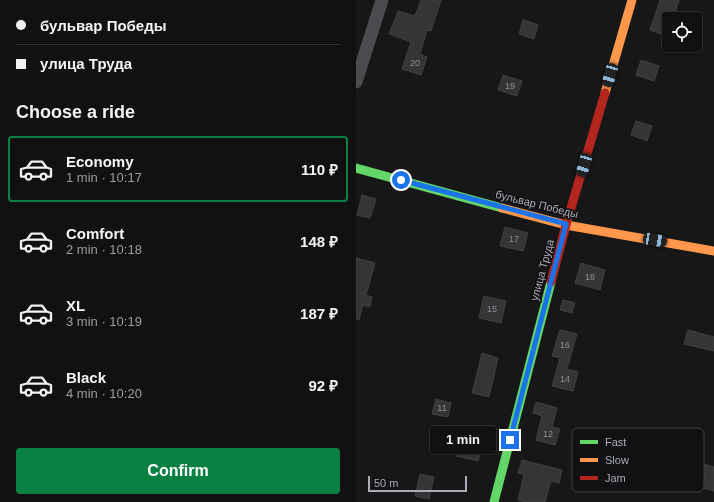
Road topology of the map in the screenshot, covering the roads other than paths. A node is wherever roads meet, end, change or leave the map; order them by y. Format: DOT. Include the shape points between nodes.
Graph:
graph roads {
  1 [pos="382,0"];
  2 [pos="632,0"];
  3 [pos="356,82"];
  4 [pos="356,168"];
  5 [pos="566,224"];
  6 [pos="714,251"];
  7 [pos="494,502"];
  1 -- 3 [label="street"];
  2 -- 5 [label="street, улица Труда"];
  4 -- 5 [label="street, бульвар Победы"];
  5 -- 6 [label="street, бульвар Победы"];
  5 -- 7 [label="street, улица Труда"];
}
